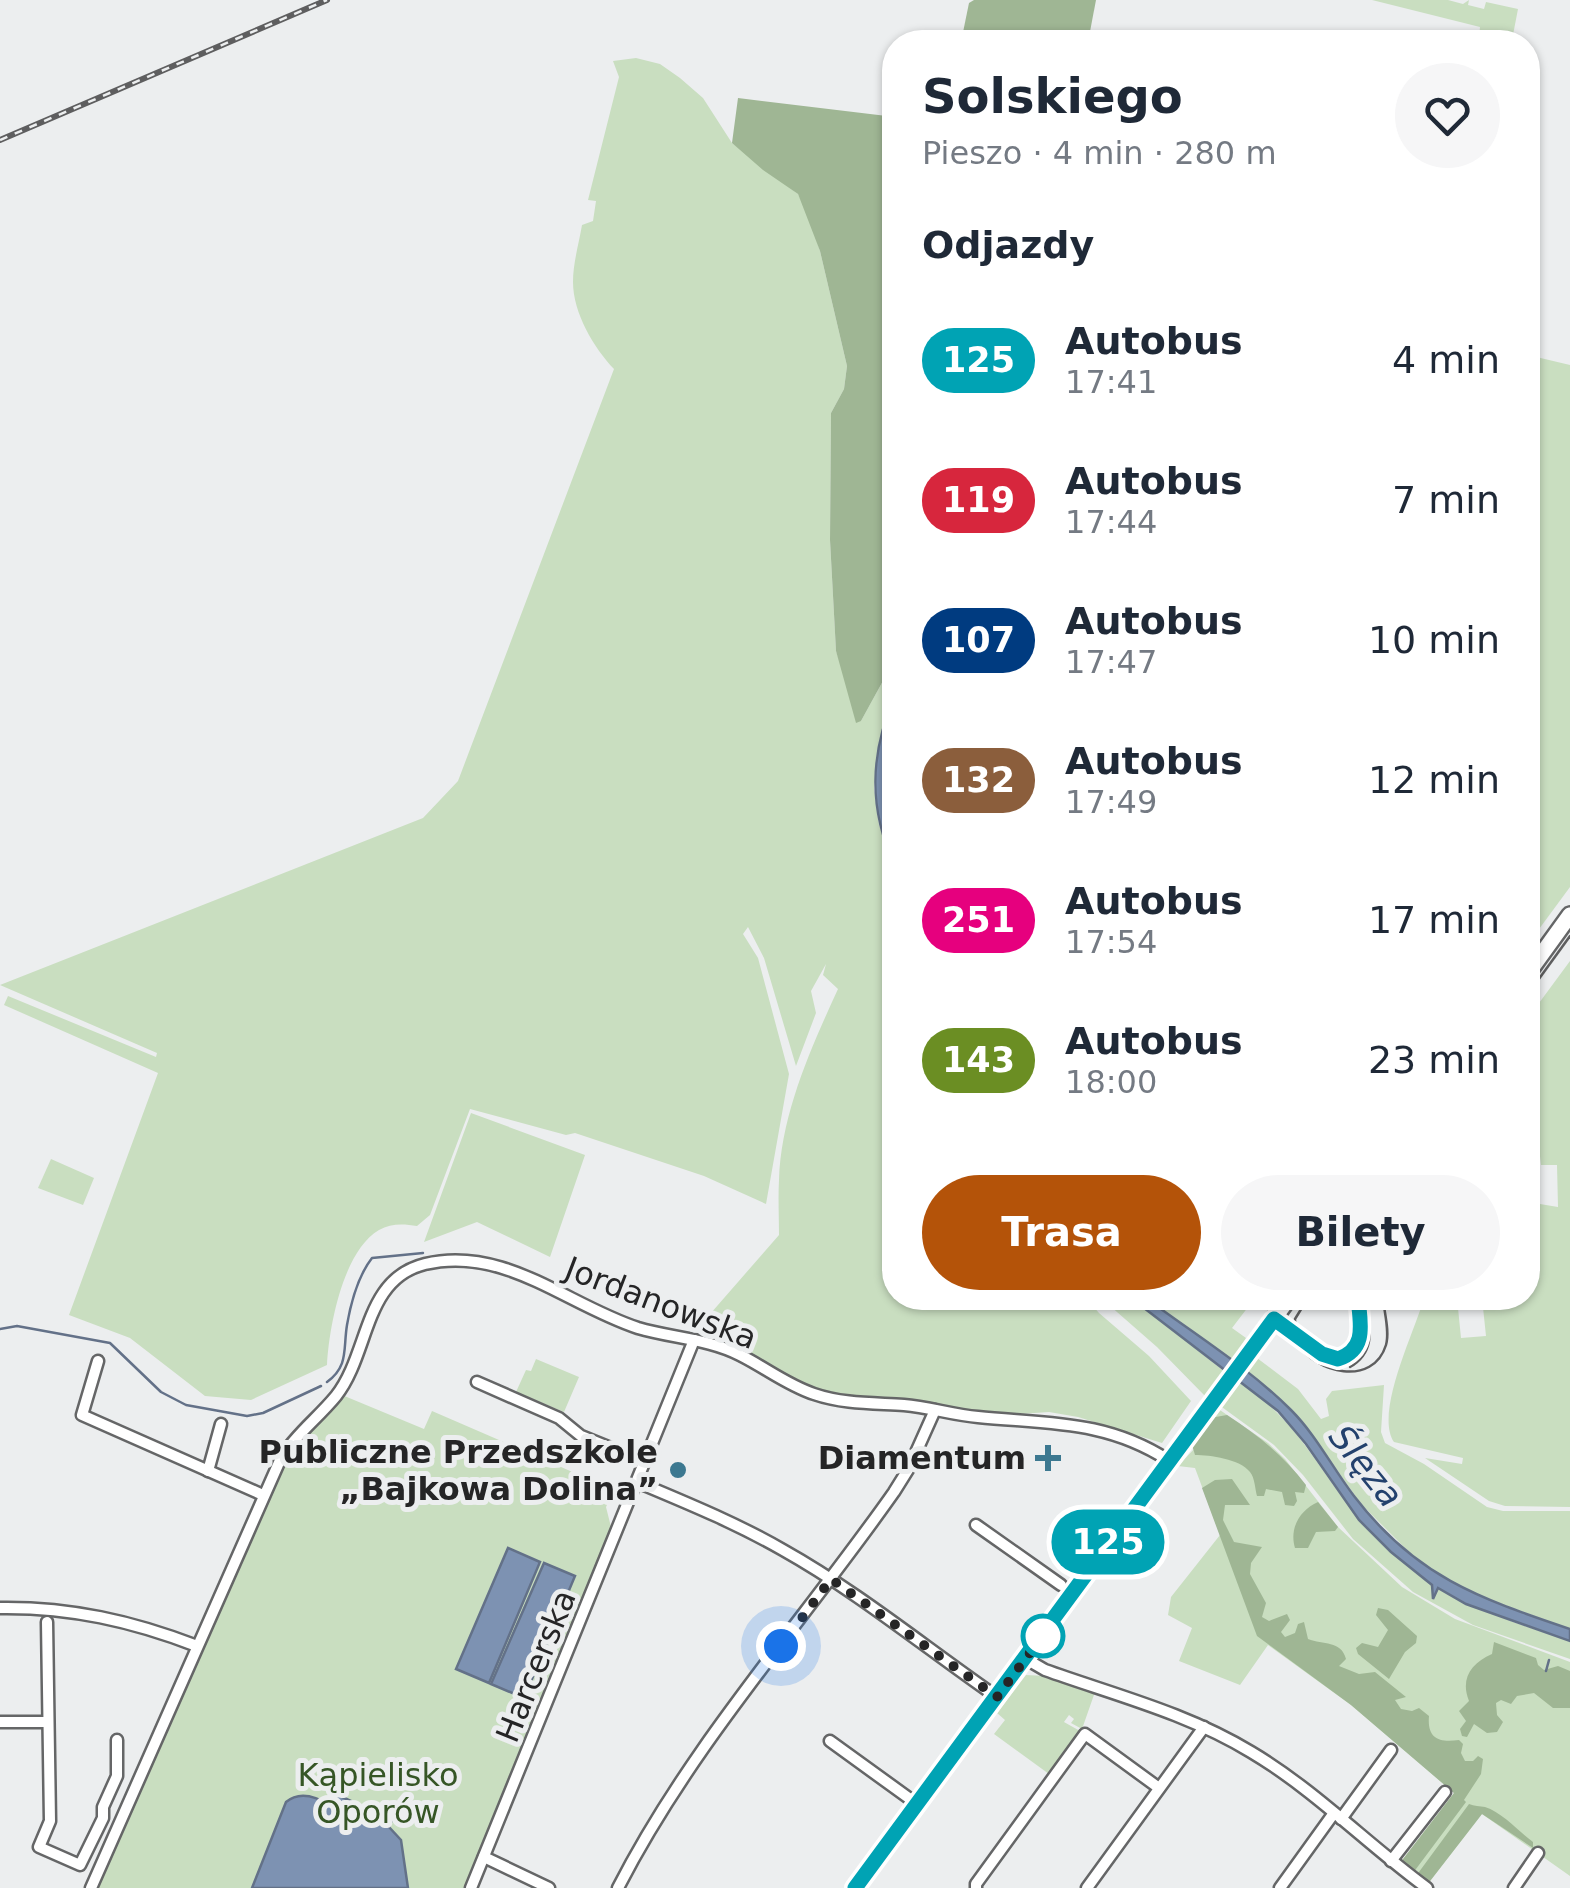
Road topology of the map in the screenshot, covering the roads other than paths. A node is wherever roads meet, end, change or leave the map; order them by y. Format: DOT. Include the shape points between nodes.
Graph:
graph roads {
  1 [pos="1570,915"];
  2 [pos="1540,956"];
  3 [pos="1280,1310"];
  4 [pos="694,1340"];
  5 [pos="97,1364"];
  6 [pos="477,1382"];
  7 [pos="936,1410"];
  8 [pos="221,1424"];
  9 [pos="1168,1460"];
  10 [pos="645,1462"];
  11 [pos="208,1471"];
  12 [pos="637,1482"];
  13 [pos="263,1495"];
  14 [pos="976,1526"];
  15 [pos="831,1579"];
  16 [pos="1062,1585"];
  17 [pos="0,1608"];
  18 [pos="47,1622"];
  19 [pos="198,1646"];
  20 [pos="1026,1659"];
  21 [pos="997,1697"];
  22 [pos="0,1722"];
  23 [pos="48,1722"];
  24 [pos="1204,1727"];
  25 [pos="117,1740"];
  26 [pos="830,1741"];
  27 [pos="1391,1750"];
  28 [pos="1158,1788"];
  29 [pos="1444,1792"];
  30 [pos="918,1804"];
  31 [pos="1338,1816"];
  32 [pos="1538,1853"];
  33 [pos="484,1857"];
  34 [pos="1391,1861"];
  35 [pos="91,1888"];
  36 [pos="471,1888"];
  37 [pos="549,1888"];
  38 [pos="618,1888"];
  39 [pos="856,1888"];
  40 [pos="976,1888"];
  41 [pos="1087,1888"];
  42 [pos="1280,1888"];
  43 [pos="1427,1888"];
  44 [pos="1514,1888"];
  1 -- 2 [label="main road"];
  3 -- 9 [label="main road"];
  4 -- 7 [label="street, Jordanowska" via="740,1355 816,1395"];
  4 -- 10 [label="street, Harcerska"];
  4 -- 13 [label="street, Jordanowska" via="637,1328 486,1261 425,1264 397,1276 376,1302 340,1390 286,1451"];
  5 -- 11 [label="street" via="82,1415"];
  6 -- 10 [label="street"];
  7 -- 9 [label="street, Jordanowska" via="1071,1423 1128,1438"];
  7 -- 15 [label="street" via="909,1468"];
  8 -- 11 [label="street"];
  9 -- 20 [label="main road"];
  10 -- 12 [label="street, Harcerska"];
  11 -- 13 [label="street"];
  12 -- 15 [label="street" via="738,1526"];
  12 -- 33 [label="street, Harcerska"];
  13 -- 19 [label="street, Jordanowska"];
  14 -- 16 [label="street"];
  15 -- 21 [label="street"];
  15 -- 38 [label="street" via="660,1812"];
  17 -- 19 [label="street" via="100,1616"];
  18 -- 23 [label="street"];
  19 -- 35 [label="street, Jordanowska"];
  20 -- 21 [label="main road"];
  20 -- 24 [label="street"];
  21 -- 30 [label="main road"];
  22 -- 23 [label="street"];
  23 -- 25 [label="street" via="50,1821 39,1847 80,1865 117,1776"];
  24 -- 28 [label="street"];
  24 -- 31 [label="street" via="1254,1753"];
  26 -- 30 [label="street"];
  27 -- 31 [label="street"];
  28 -- 40 [label="street" via="1085,1734"];
  28 -- 41 [label="street"];
  29 -- 34 [label="street"];
  30 -- 39 [label="main road"];
  31 -- 34 [label="street"];
  31 -- 42 [label="street"];
  32 -- 44 [label="street"];
  33 -- 36 [label="street, Harcerska"];
  33 -- 37 [label="street"];
  34 -- 43 [label="street"];
}
